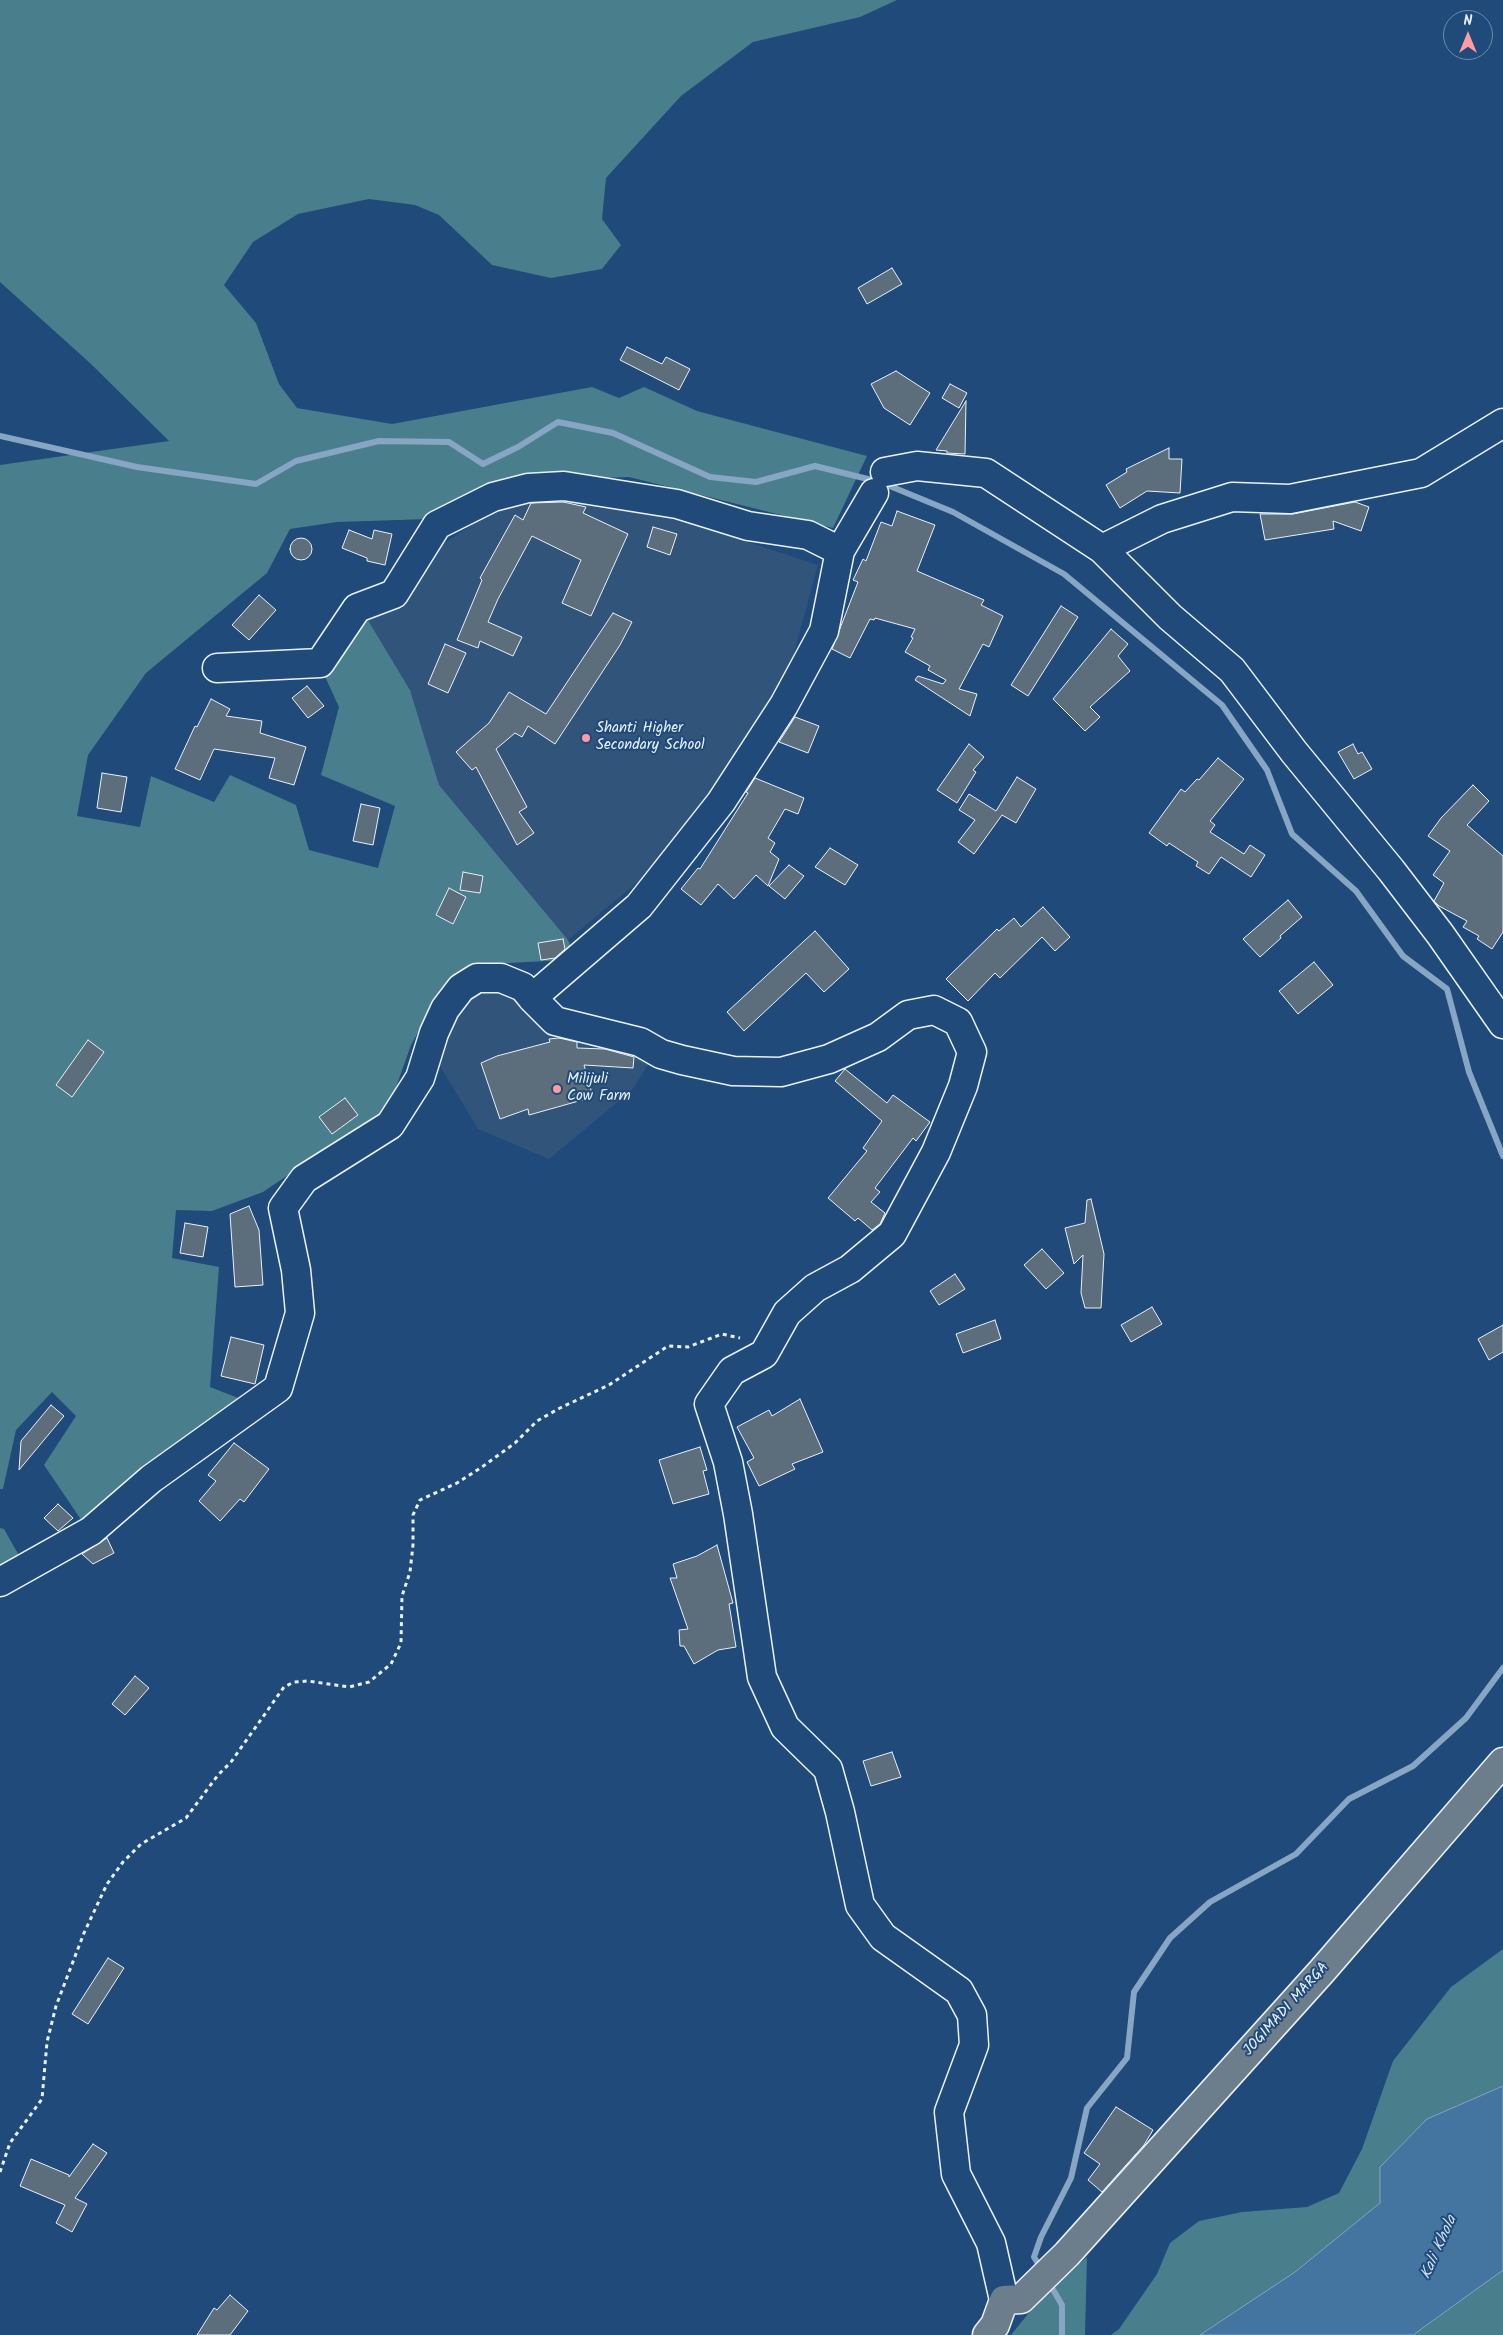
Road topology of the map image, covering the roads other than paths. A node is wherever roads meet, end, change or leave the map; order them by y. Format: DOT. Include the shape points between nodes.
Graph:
graph roads {
  1 [pos="1503,423"];
  2 [pos="1102,548"];
  3 [pos="840,551"];
  4 [pos="217,668"];
  5 [pos="532,998"];
  6 [pos="1503,1024"];
  7 [pos="0,1582"];
  8 [pos="1503,1762"];
  9 [pos="1004,2300"];
  10 [pos="987,2335"];
  1 -- 2 [label="street" via="1421,473 1290,499 1232,497 1162,519"];
  2 -- 3 [label="street" via="986,473 917,466 880,482"];
  2 -- 6 [label="street" via="1170,617 1232,670 1423,913"];
  3 -- 4 [label="street" via="808,534 748,526 677,504 564,486 528,488 493,497 437,525 394,594 357,608 320,663"];
  3 -- 5 [label="street" via="824,631 784,705 721,802 639,906"];
  5 -- 7 [label="street" via="524,987 501,978 477,978 461,988 445,1009 434,1033 420,1078 390,1125 304,1179 283,1208 296,1270 300,1313 278,1388 151,1478 91,1531"];
  5 -- 9 [label="street" via="556,1021 640,1042 661,1054 682,1060 733,1071 781,1072 829,1059 878,1037 908,1015 934,1010 958,1022 972,1052 963,1086 936,1152 892,1234 850,1269 815,1288 787,1313 764,1354 732,1371 708,1404 728,1462 735,1497 762,1677 785,1727 828,1769 860,1905 883,1937 959,1991 972,2015 974,2045 949,2112 956,2174 991,2243"];
  8 -- 9 [label="main road, JOGIMADI MARGA" via="1322,1971 1067,2254 1021,2298"];
  9 -- 10 [label="main road" via="995,2325"];
}
